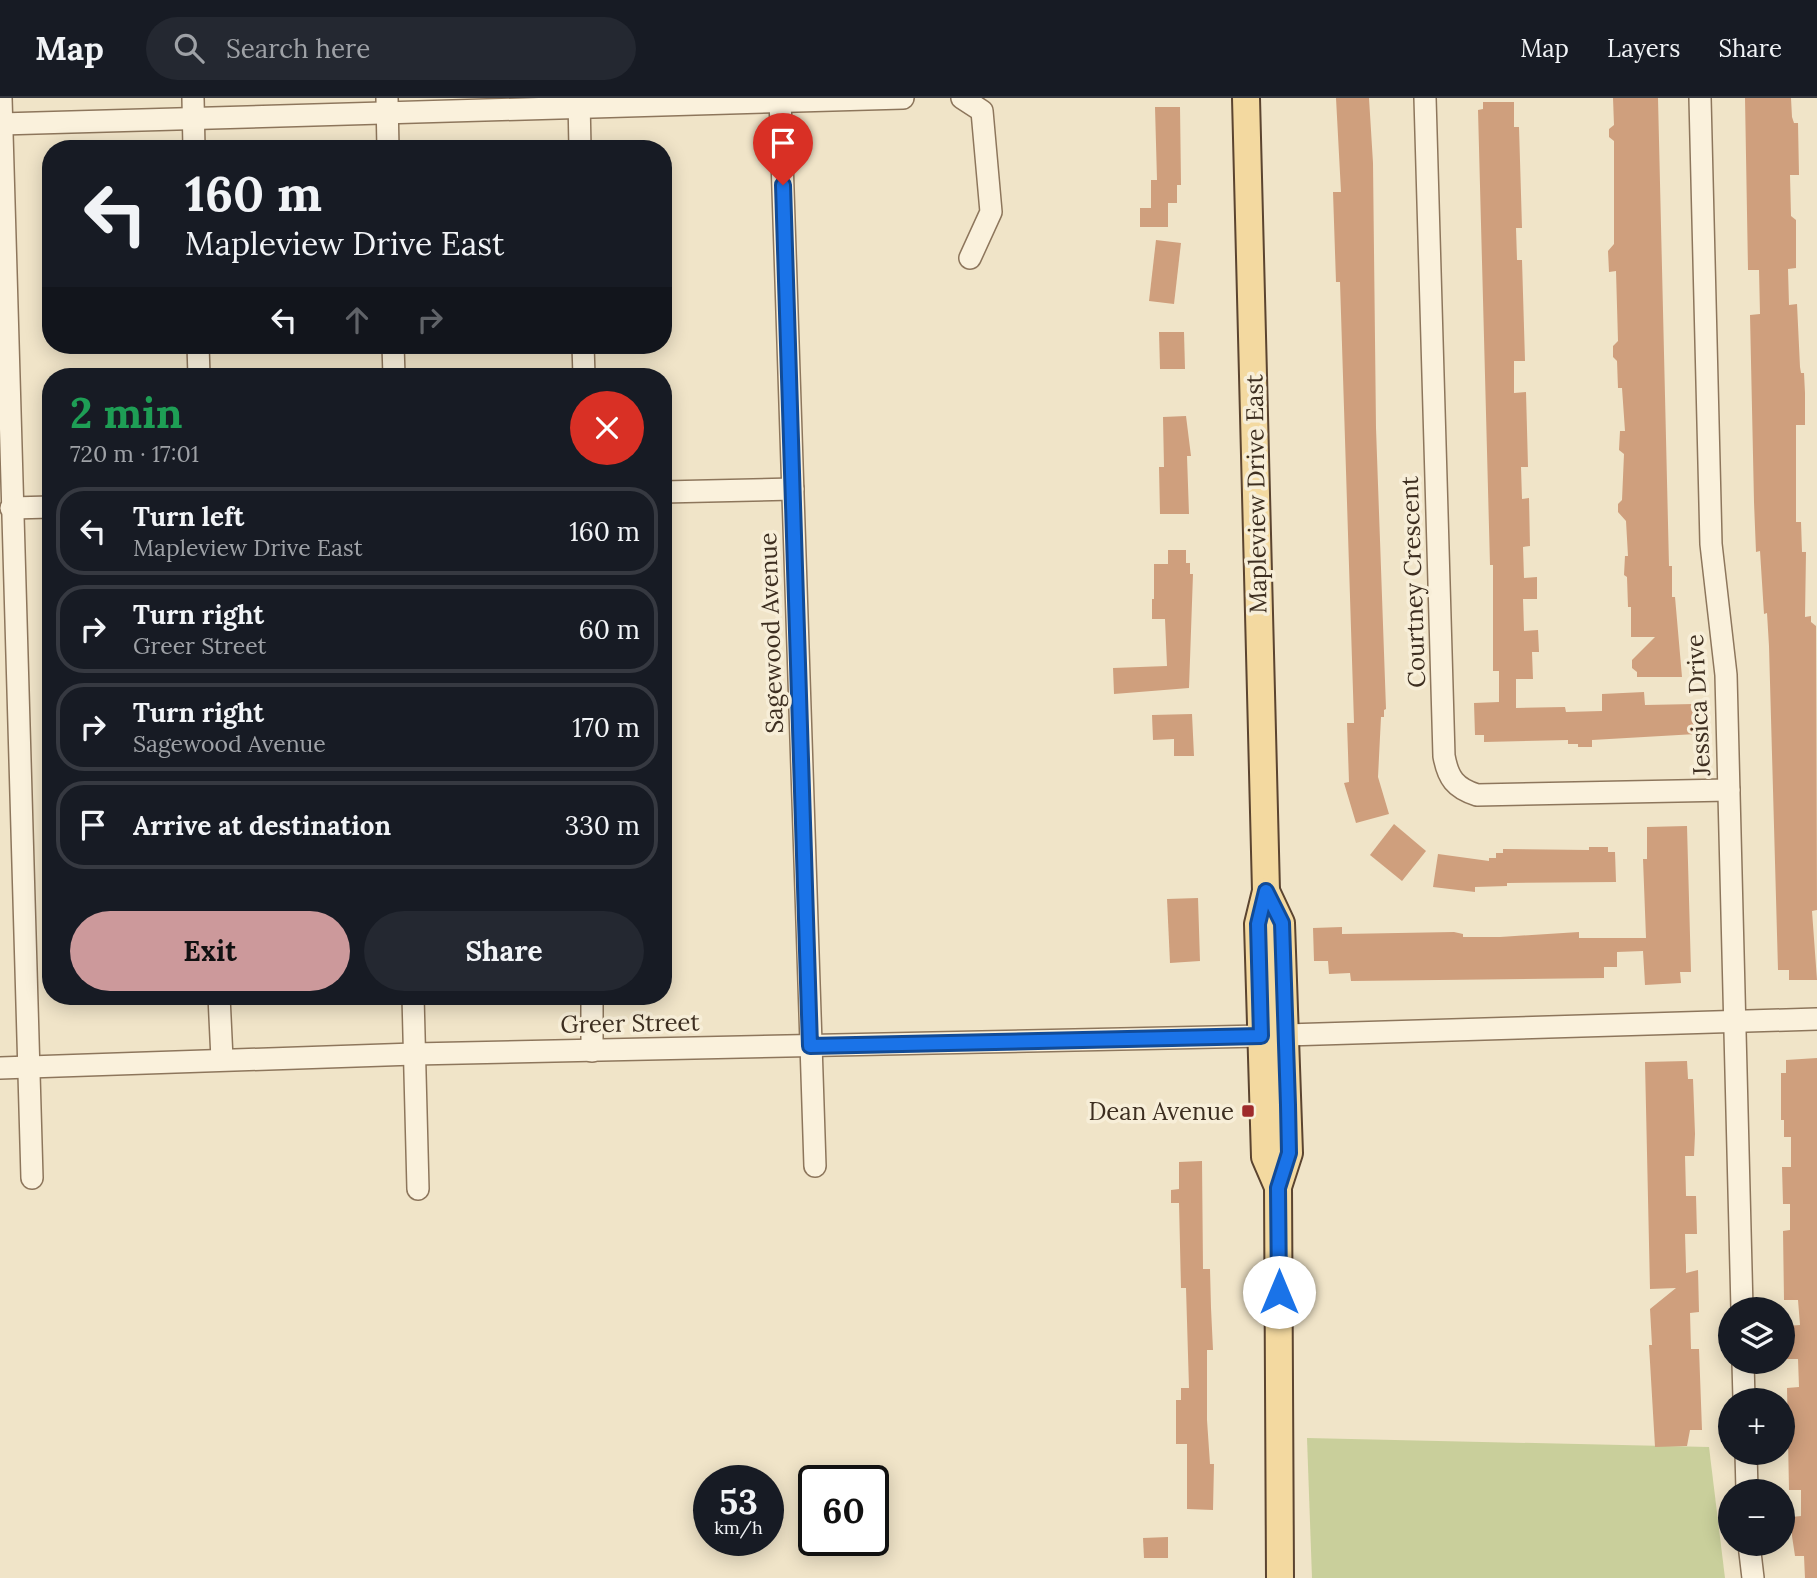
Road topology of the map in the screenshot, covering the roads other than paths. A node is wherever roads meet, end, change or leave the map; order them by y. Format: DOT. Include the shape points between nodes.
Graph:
graph roads {
  1 [pos="1,98"];
  2 [pos="903,98"];
  3 [pos="961,98"];
  4 [pos="1246,98"];
  5 [pos="1425,98"];
  6 [pos="1700,98"];
  7 [pos="780,100"];
  8 [pos="579,102"];
  9 [pos="387,105"];
  10 [pos="193,108"];
  11 [pos="1,124"];
  12 [pos="194,140"];
  13 [pos="388,140"];
  14 [pos="580,140"];
  15 [pos="970,258"];
  16 [pos="793,489"];
  17 [pos="672,492"];
  18 [pos="42,506"];
  19 [pos="11,508"];
  20 [pos="1729,790"];
  21 [pos="219,1005"];
  22 [pos="413,1005"];
  23 [pos="592,1005"];
  24 [pos="1817,1019"];
  25 [pos="1735,1021"];
  26 [pos="1273,1035"];
  27 [pos="810,1046"];
  28 [pos="592,1051"];
  29 [pos="414,1054"];
  30 [pos="222,1059"];
  31 [pos="29,1067"];
  32 [pos="0,1068"];
  33 [pos="815,1166"];
  34 [pos="32,1178"];
  35 [pos="418,1189"];
  36 [pos="1742,1297"];
  37 [pos="1750,1556"];
  38 [pos="1280,1578"];
  39 [pos="1753,1578"];
  1 -- 11 [label="street"];
  2 -- 7 [label="street"];
  3 -- 15 [label="street" via="982,111 991,212"];
  4 -- 26 [label="main road, Mapleview Drive East" via="1266,891 1258,924"];
  5 -- 20 [label="street, Courtney Crescent" via="1444,756 1452,781 1477,795"];
  6 -- 20 [label="street, Jessica Drive" via="1711,544 1726,675"];
  7 -- 8 [label="street"];
  7 -- 16 [label="street, Sagewood Avenue"];
  8 -- 9 [label="street"];
  8 -- 14 [label="street"];
  9 -- 10 [label="street"];
  9 -- 13 [label="street"];
  10 -- 11 [label="street"];
  10 -- 12 [label="street"];
  11 -- 19 [label="street"];
  16 -- 17 [label="street"];
  16 -- 27 [label="street, Sagewood Avenue"];
  18 -- 19 [label="street"];
  19 -- 31 [label="street"];
  20 -- 25 [label="street, Jessica Drive"];
  21 -- 30 [label="street"];
  22 -- 29 [label="street"];
  23 -- 28 [label="street"];
  24 -- 25 [label="street"];
  25 -- 26 [label="street"];
  25 -- 36 [label="street, Jessica Drive"];
  26 -- 27 [label="street, Greer Street"];
  26 -- 38 [label="main road, Mapleview Drive East" via="1265,1157 1278,1188"];
  27 -- 28 [label="street, Greer Street"];
  27 -- 33 [label="street, Sagewood Avenue"];
  28 -- 29 [label="street, Greer Street"];
  29 -- 30 [label="street, Greer Street"];
  29 -- 35 [label="street"];
  30 -- 31 [label="street, Greer Street"];
  31 -- 32 [label="street, Greer Street"];
  31 -- 34 [label="street"];
  37 -- 39 [label="street"];
}
